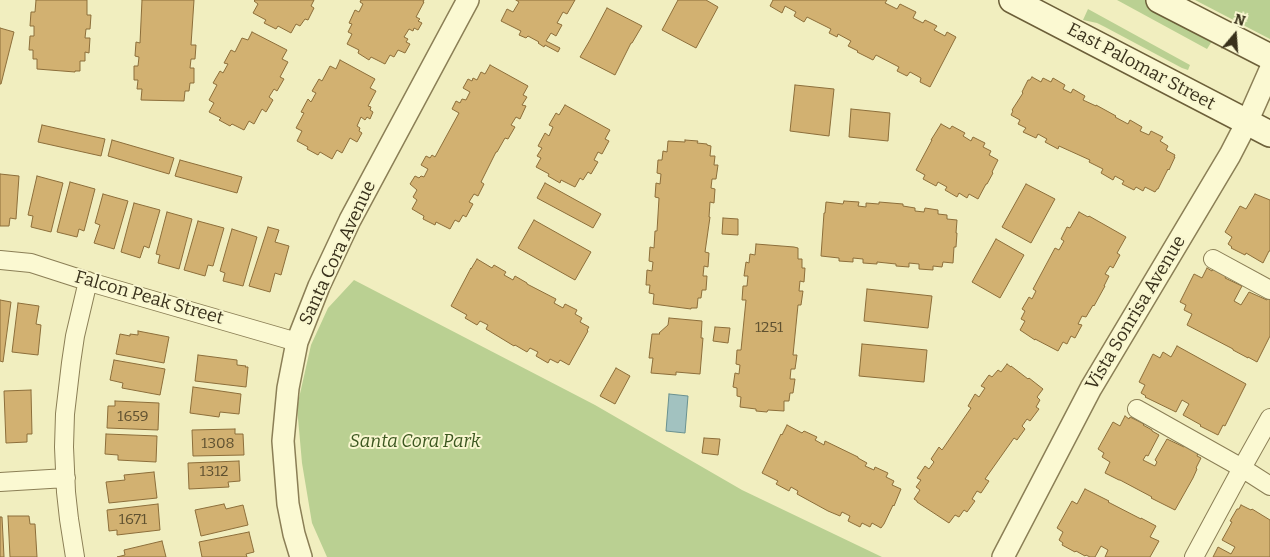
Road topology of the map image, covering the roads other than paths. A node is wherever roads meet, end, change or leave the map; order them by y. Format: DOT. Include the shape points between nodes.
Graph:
graph roads {
  1 [pos="468,0"];
  2 [pos="1012,0"];
  3 [pos="1159,0"];
  4 [pos="1270,57"];
  5 [pos="1270,70"];
  6 [pos="1247,122"];
  7 [pos="1270,134"];
  8 [pos="1213,259"];
  9 [pos="0,260"];
  10 [pos="88,281"];
  11 [pos="1270,290"];
  12 [pos="297,342"];
  13 [pos="1137,409"];
  14 [pos="1270,418"];
  15 [pos="1242,468"];
  16 [pos="66,478"];
  17 [pos="0,482"];
  18 [pos="1270,486"];
  19 [pos="75,557"];
  20 [pos="301,557"];
  21 [pos="1003,557"];
  22 [pos="1194,557"];
  1 -- 12 [label="street, Santa Cora Avenue" via="350,220"];
  2 -- 6 [label="main road, East Palomar Street"];
  3 -- 4 [label="main road"];
  5 -- 6 [label="street, Vista Sonrisa Avenue"];
  6 -- 7 [label="main road, East Palomar Street"];
  6 -- 21 [label="street, Vista Sonrisa Avenue" via="1091,388"];
  8 -- 11 [label="street"];
  9 -- 10 [label="street, Falcon Peak Street" via="31,263"];
  10 -- 12 [label="street, Falcon Peak Street"];
  10 -- 16 [label="street" via="75,336 65,414"];
  12 -- 20 [label="street, Santa Cora Avenue" via="283,441 288,504"];
  13 -- 15 [label="street"];
  14 -- 15 [label="street"];
  15 -- 18 [label="street"];
  15 -- 22 [label="street"];
  16 -- 17 [label="street"];
  16 -- 19 [label="street"];
}
